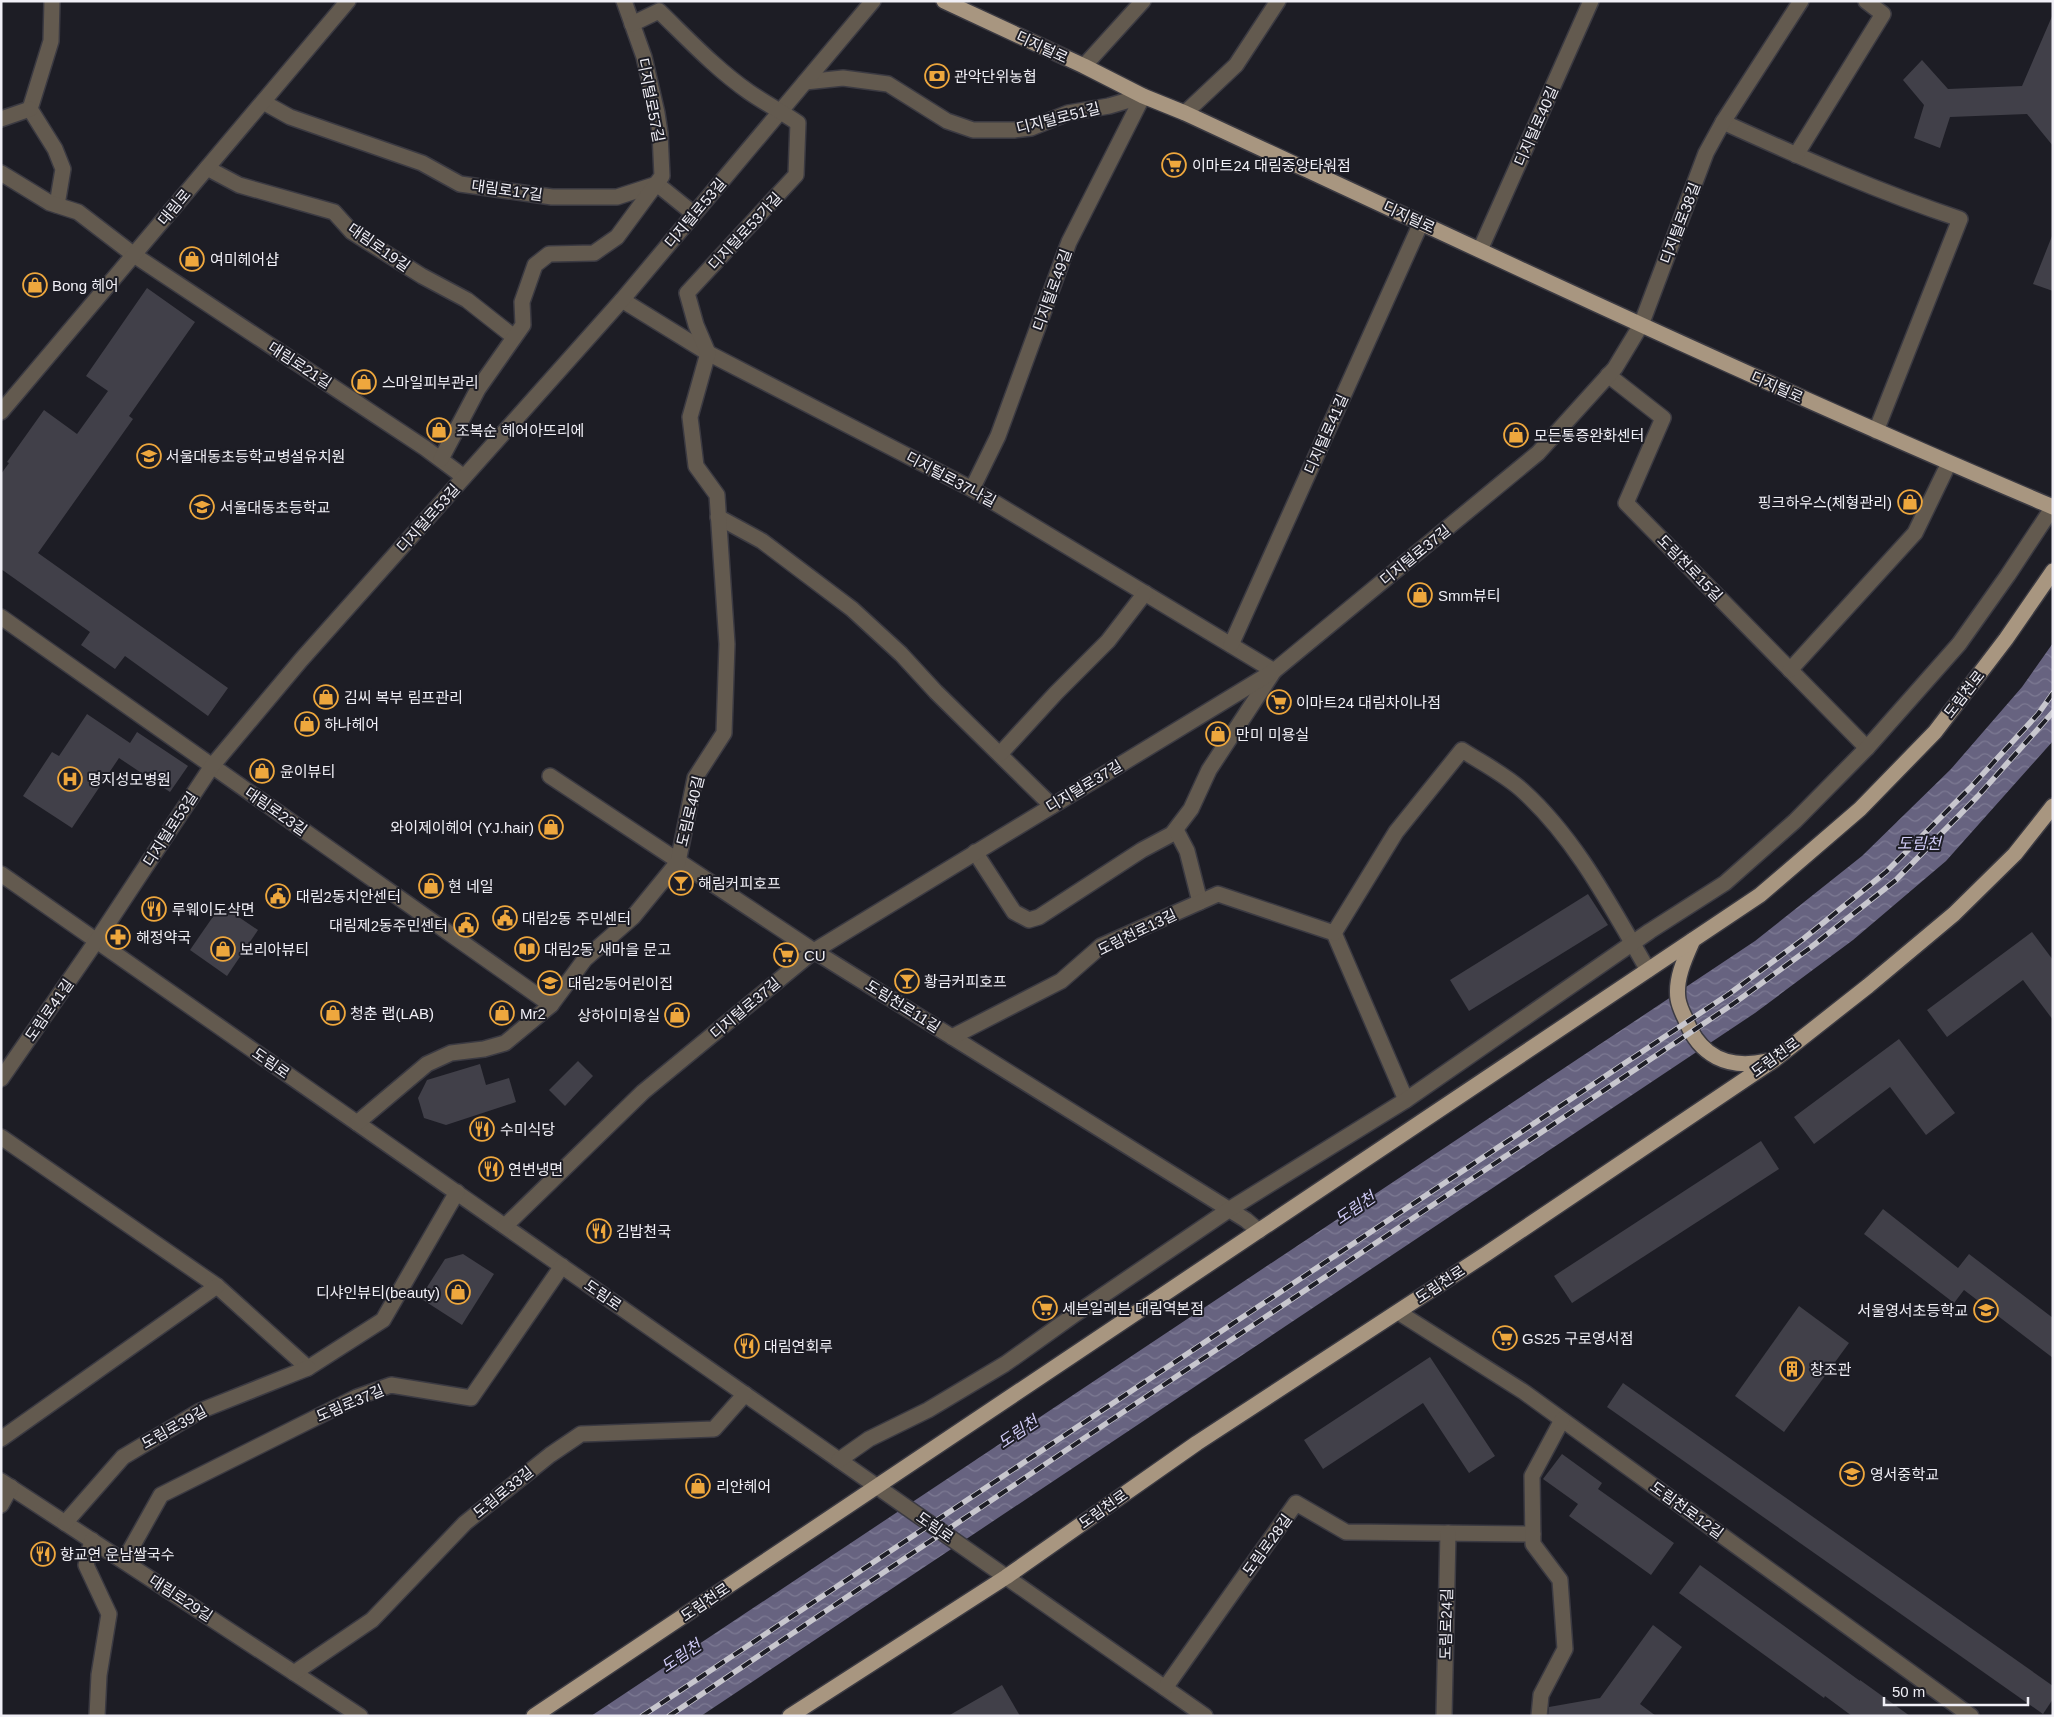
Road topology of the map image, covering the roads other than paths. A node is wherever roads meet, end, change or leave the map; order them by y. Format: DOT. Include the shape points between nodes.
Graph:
graph roads {
  1 [pos="52,1"];
  2 [pos="624,1"];
  3 [pos="873,1"];
  4 [pos="944,1"];
  5 [pos="1143,1"];
  6 [pos="1278,1"];
  7 [pos="1591,1"];
  8 [pos="1801,1"];
  9 [pos="1866,1"];
  10 [pos="341,3"];
  11 [pos="632,24"];
  12 [pos="1084,66"];
  13 [pos="805,82"];
  14 [pos="1143,96"];
  15 [pos="263,102"];
  16 [pos="30,109"];
  17 [pos="781,111"];
  18 [pos="1185,113"];
  19 [pos="1,119"];
  20 [pos="1722,122"];
  21 [pos="1796,155"];
  22 [pos="207,168"];
  23 [pos="1,173"];
  24 [pos="657,184"];
  25 [pos="58,205"];
  26 [pos="694,214"];
  27 [pos="1421,223"];
  28 [pos="1480,250"];
  29 [pos="134,255"];
  30 [pos="622,300"];
  31 [pos="1641,325"];
  32 [pos="514,337"];
  33 [pos="708,353"];
  34 [pos="1608,375"];
  35 [pos="4,401"];
  36 [pos="1876,432"];
  37 [pos="440,459"];
  38 [pos="1949,463"];
  39 [pos="464,477"];
  40 [pos="972,489"];
  41 [pos="2053,507"];
  42 [pos="718,517"];
  43 [pos="2053,571"];
  44 [pos="1145,593"];
  45 [pos="1,616"];
  46 [pos="1231,645"];
  47 [pos="1274,670"];
  48 [pos="1790,670"];
  49 [pos="1867,748"];
  50 [pos="1000,754"];
  51 [pos="212,766"];
  52 [pos="550,776"];
  53 [pos="1052,806"];
  54 [pos="2053,806"];
  55 [pos="1176,830"];
  56 [pos="975,852"];
  57 [pos="678,862"];
  58 [pos="1,874"];
  59 [pos="1200,902"];
  60 [pos="1334,933"];
  61 [pos="1693,939"];
  62 [pos="96,940"];
  63 [pos="1632,944"];
  64 [pos="814,951"];
  65 [pos="1648,970"];
  66 [pos="552,1005"];
  67 [pos="952,1037"];
  68 [pos="1774,1060"];
  69 [pos="1,1079"];
  70 [pos="1406,1100"];
  71 [pos="357,1123"];
  72 [pos="1,1137"];
  73 [pos="457,1192"];
  74 [pos="1230,1210"];
  75 [pos="505,1226"];
  76 [pos="1258,1231"];
  77 [pos="562,1266"];
  78 [pos="218,1286"];
  79 [pos="1398,1312"];
  80 [pos="308,1368"];
  81 [pos="745,1394"];
  82 [pos="1562,1420"];
  83 [pos="1,1439"];
  84 [pos="839,1460"];
  85 [pos="6,1484"];
  86 [pos="877,1487"];
  87 [pos="1,1505"];
  88 [pos="65,1523"];
  89 [pos="1448,1533"];
  90 [pos="1533,1534"];
  91 [pos="92,1540"];
  92 [pos="124,1561"];
  93 [pos="1006,1577"];
  94 [pos="294,1673"];
  95 [pos="1165,1688"];
  96 [pos="97,1716"];
  97 [pos="360,1716"];
  98 [pos="534,1716"];
  99 [pos="790,1716"];
  100 [pos="1205,1716"];
  101 [pos="1444,1716"];
  102 [pos="1539,1716"];
  103 [pos="1971,1716"];
  1 -- 16 [label="street" via="51,41"];
  2 -- 11 [label="street, 디지털로57길"];
  3 -- 13 [label="street, 디지털로53길"];
  4 -- 12 [label="main road, 디지털로"];
  5 -- 12 [label="street"];
  6 -- 18 [label="street" via="1236,65"];
  7 -- 28 [label="street, 디지털로40길"];
  8 -- 20 [label="street, 디지털로38길"];
  9 -- 21 [label="street" via="1883,14"];
  10 -- 15 [label="street, 대림로"];
  11 -- 17 [label="street" via="659,11 748,92"];
  11 -- 24 [label="street, 디지털로57길" via="644,57 660,132 662,176"];
  12 -- 14 [label="main road, 디지털로"];
  13 -- 14 [label="street, 디지털로51길" via="843,78 888,84 947,121 973,130 1031,128 1068,113"];
  13 -- 17 [label="street, 디지털로53길"];
  14 -- 18 [label="main road, 디지털로"];
  14 -- 40 [label="street, 디지털로49길" via="1069,242 998,436"];
  15 -- 22 [label="street, 대림로"];
  15 -- 24 [label="street, 대림로17길" via="290,117 422,162 460,184 562,197 617,197"];
  16 -- 19 [label="street"];
  16 -- 25 [label="street" via="55,149 63,169"];
  17 -- 26 [label="street, 디지털로53길"];
  17 -- 33 [label="street, 디지털로53가길" via="798,123 796,175 687,293"];
  18 -- 27 [label="main road, 디지털로"];
  20 -- 21 [label="street"];
  20 -- 31 [label="street, 디지털로38길" via="1706,153"];
  21 -- 36 [label="street" via="1960,219"];
  22 -- 29 [label="street, 대림로"];
  22 -- 32 [label="street, 대림로19길" via="239,185 334,212 352,232 467,300"];
  23 -- 25 [label="street, 대림로21길"];
  24 -- 26 [label="street"];
  24 -- 32 [label="street, 디지털로57길" via="617,237 594,252 549,254 535,265 522,302 523,325"];
  25 -- 29 [label="street, 대림로21길" via="78,212"];
  26 -- 30 [label="street, 디지털로53길"];
  27 -- 28 [label="main road, 디지털로"];
  27 -- 46 [label="street, 디지털로41길"];
  28 -- 31 [label="main road, 디지털로"];
  29 -- 35 [label="street, 대림로"];
  29 -- 37 [label="street, 대림로21길"];
  30 -- 33 [label="street, 디지털로37나길"];
  30 -- 39 [label="street, 디지털로53길"];
  31 -- 34 [label="street, 디지털로37길"];
  31 -- 36 [label="main road, 디지털로"];
  32 -- 37 [label="street, 디지털로57길" via="478,389"];
  33 -- 40 [label="street, 디지털로37나길"];
  33 -- 42 [label="street, 도림로40길" via="690,417 696,466 717,495"];
  34 -- 47 [label="street, 디지털로37길" via="1538,453"];
  34 -- 48 [label="street, 도림천로15길" via="1663,418 1626,503"];
  36 -- 38 [label="main road, 디지털로"];
  37 -- 39 [label="street, 대림로21길"];
  38 -- 41 [label="main road, 디지털로"];
  38 -- 48 [label="street" via="1915,533"];
  39 -- 51 [label="street, 디지털로53길" via="301,660"];
  40 -- 44 [label="street, 디지털로37나길"];
  41 -- 49 [label="street" via="1959,644"];
  42 -- 50 [label="street" via="762,540 852,609"];
  42 -- 57 [label="street, 도림로40길" via="726,644 724,733 695,778"];
  43 -- 61 [label="main road, 도림천로" via="1935,732 1860,809 1760,895"];
  44 -- 46 [label="street, 디지털로37나길"];
  44 -- 50 [label="street" via="1108,641"];
  45 -- 51 [label="street, 대림로23길"];
  46 -- 47 [label="street, 디지털로37나길"];
  47 -- 53 [label="street, 디지털로37길"];
  47 -- 55 [label="street" via="1209,770 1191,809"];
  48 -- 49 [label="street, 도림천로15길"];
  49 -- 63 [label="street" via="1795,821 1725,883"];
  50 -- 53 [label="street"];
  51 -- 62 [label="street, 디지털로53길"];
  51 -- 66 [label="street, 대림로23길"];
  52 -- 57 [label="street, 도림천로11길"];
  53 -- 56 [label="street, 디지털로37길"];
  54 -- 68 [label="main road, 도림천로" via="2015,854 1954,914"];
  55 -- 56 [label="street" via="1039,917 1029,920 1014,912"];
  55 -- 59 [label="street" via="1188,851"];
  56 -- 64 [label="street, 디지털로37길"];
  57 -- 64 [label="street, 도림천로11길"];
  57 -- 66 [label="street, 도림로40길" via="633,917 585,959"];
  58 -- 62 [label="street, 도림로"];
  59 -- 60 [label="street, 도림천로13길" via="1218,894"];
  59 -- 67 [label="street, 도림천로13길" via="1101,946 1061,981"];
  60 -- 63 [label="street" via="1396,832 1462,750 1522,790 1545,813 1578,853"];
  60 -- 70 [label="street"];
  61 -- 65 [label="main road, 도림천로"];
  61 -- 68 [label="main road" via="1679,974 1678,1000 1689,1029 1708,1053 1727,1063 1750,1065"];
  62 -- 69 [label="street, 도림로41길"];
  62 -- 71 [label="street, 도림로"];
  63 -- 65 [label="street"];
  63 -- 70 [label="street"];
  64 -- 67 [label="street, 도림천로11길"];
  64 -- 75 [label="street, 디지털로37길" via="643,1092"];
  65 -- 76 [label="main road, 도림천로"];
  66 -- 71 [label="street, 도림로40길" via="505,1043 484,1050 452,1053 427,1064"];
  67 -- 74 [label="street, 도림천로11길"];
  68 -- 79 [label="main road, 도림천로"];
  70 -- 74 [label="street"];
  71 -- 73 [label="street, 도림로"];
  72 -- 78 [label="street"];
  73 -- 75 [label="street, 도림로"];
  73 -- 80 [label="street, 도림로39길" via="383,1320"];
  74 -- 76 [label="street, 도림천로11길"];
  74 -- 84 [label="street" via="1005,1364 928,1410 869,1438"];
  75 -- 77 [label="street, 도림로"];
  76 -- 86 [label="main road, 도림천로"];
  77 -- 81 [label="street, 도림로"];
  77 -- 92 [label="street, 도림로37길" via="471,1398 391,1385 357,1397 161,1495"];
  78 -- 80 [label="street"];
  78 -- 83 [label="street"];
  79 -- 82 [label="street, 도림천로12길"];
  79 -- 93 [label="main road, 도림천로" via="1197,1443"];
  80 -- 88 [label="street, 도림로39길" via="200,1411 122,1457"];
  81 -- 84 [label="street, 도림로"];
  81 -- 94 [label="street, 도림로33길" via="714,1429 581,1434 465,1523 372,1620"];
  82 -- 90 [label="street" via="1532,1476"];
  82 -- 103 [label="street, 도림천로12길"];
  84 -- 86 [label="street, 도림로"];
  85 -- 87 [label="street"];
  85 -- 88 [label="street, 대림로29길"];
  86 -- 93 [label="street, 도림로"];
  86 -- 98 [label="main road, 도림천로"];
  88 -- 91 [label="street, 대림로29길"];
  89 -- 90 [label="street, 도림로28길"];
  89 -- 95 [label="street, 도림로28길" via="1346,1532 1296,1503"];
  89 -- 101 [label="street, 도림로24길"];
  90 -- 102 [label="street" via="1534,1544 1560,1580 1565,1649 1541,1696"];
  91 -- 92 [label="street, 대림로29길"];
  91 -- 96 [label="street" via="86,1565 109,1614 99,1675"];
  92 -- 94 [label="street, 대림로29길"];
  93 -- 95 [label="street, 도림로"];
  93 -- 99 [label="main road, 도림천로"];
  94 -- 97 [label="street, 대림로29길"];
  95 -- 100 [label="street, 도림로"];
}
